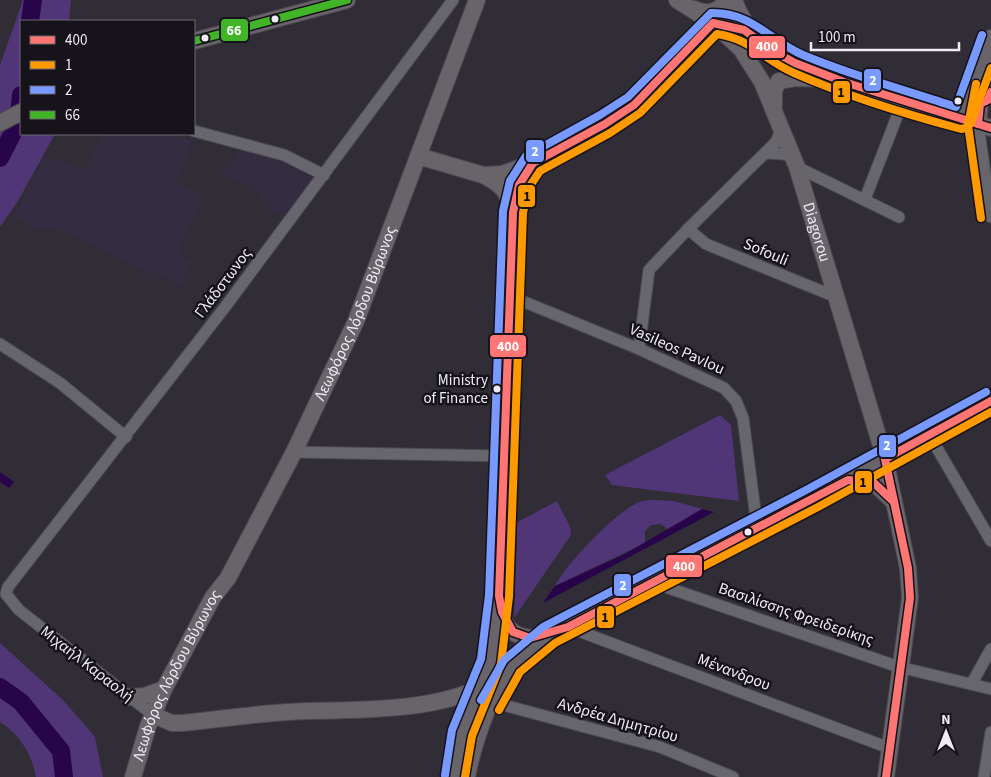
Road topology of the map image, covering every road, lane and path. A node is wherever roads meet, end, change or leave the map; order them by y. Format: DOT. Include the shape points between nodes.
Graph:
graph roads {
  1 [pos="347,0"];
  2 [pos="453,0"];
  3 [pos="470,0"];
  4 [pos="477,0"];
  5 [pos="677,0"];
  6 [pos="726,0"];
  7 [pos="734,0"];
  8 [pos="692,9"];
  9 [pos="713,23"];
  10 [pos="758,38"];
  11 [pos="991,38"];
  12 [pos="463,39"];
  13 [pos="195,41"];
  14 [pos="991,72"];
  15 [pos="844,82"];
  16 [pos="903,101"];
  17 [pos="774,111"];
  18 [pos="20,113"];
  19 [pos="962,118"];
  20 [pos="0,123"];
  21 [pos="984,126"];
  22 [pos="781,130"];
  23 [pos="195,131"];
  24 [pos="765,154"];
  25 [pos="418,156"];
  26 [pos="795,162"];
  27 [pos="533,163"];
  28 [pos="324,175"];
  29 [pos="483,175"];
  30 [pos="865,199"];
  31 [pos="513,212"];
  32 [pos="899,217"];
  33 [pos="991,217"];
  34 [pos="688,229"];
  35 [pos="510,296"];
  36 [pos="836,298"];
  37 [pos="0,344"];
  38 [pos="638,349"];
  39 [pos="991,401"];
  40 [pos="930,436"];
  41 [pos="126,437"];
  42 [pos="294,452"];
  43 [pos="505,456"];
  44 [pos="885,459"];
  45 [pos="848,480"];
  46 [pos="894,502"];
  47 [pos="757,526"];
  48 [pos="991,541"];
  49 [pos="228,578"];
  50 [pos="12,581"];
  51 [pos="654,583"];
  52 [pos="499,596"];
  53 [pos="568,627"];
  54 [pos="544,639"];
  55 [pos="991,649"];
  56 [pos="512,666"];
  57 [pos="899,667"];
  58 [pos="484,681"];
  59 [pos="972,683"];
  60 [pos="164,689"];
  61 [pos="991,689"];
  62 [pos="129,697"];
  63 [pos="448,698"];
  64 [pos="492,702"];
  65 [pos="309,711"];
  66 [pos="156,717"];
  67 [pos="464,728"];
  68 [pos="991,732"];
  69 [pos="889,748"];
  70 [pos="133,777"];
  71 [pos="142,777"];
  72 [pos="454,777"];
  73 [pos="467,777"];
  74 [pos="733,777"];
  75 [pos="886,777"];
  76 [pos="984,777"];
  1 -- 13 [label="main road"];
  2 -- 28 [label="street, Γλάδστωνος"];
  3 -- 12 [label="main road, Λεωφόρος Λόρδου Βύρωνος"];
  4 -- 12 [label="main road, Λεωφόρος Λόρδου Βύρωνος"];
  5 -- 8 [label="main road"];
  6 -- 8 [label="main road" via="712,12"];
  7 -- 10 [label="main road" via="746,24"];
  8 -- 9 [label="main road"];
  9 -- 10 [label="main road" via="740,28"];
  9 -- 17 [label="main road, Diagorou" via="741,49 762,82"];
  9 -- 27 [label="main road" via="634,105"];
  10 -- 15 [label="main road" via="773,51 796,63"];
  11 -- 19 [label="main road"];
  12 -- 25 [label="main road, Λεωφόρος Λόρδου Βύρωνος"];
  14 -- 21 [label="main road" via="980,104"];
  15 -- 16 [label="main road"];
  15 -- 17 [label="main road" via="783,79 774,90"];
  16 -- 19 [label="main road"];
  16 -- 30 [label="street"];
  17 -- 22 [label="main road, Diagorou"];
  18 -- 20 [label="main road"];
  19 -- 21 [label="main road"];
  21 -- 33 [label="street"];
  22 -- 24 [label="street"];
  22 -- 26 [label="main road, Diagorou"];
  23 -- 28 [label="street" via="284,155"];
  24 -- 26 [label="street" via="776,153"];
  24 -- 34 [label="street"];
  25 -- 29 [label="main road"];
  25 -- 42 [label="main road, Λεωφόρος Λόρδου Βύρωνος" via="356,321"];
  26 -- 30 [label="street"];
  26 -- 36 [label="main road, Diagorou"];
  27 -- 29 [label="main road" via="502,174"];
  27 -- 31 [label="main road" via="519,185"];
  28 -- 41 [label="street, Γλάδστωνος"];
  29 -- 31 [label="main road" via="504,188"];
  30 -- 32 [label="street"];
  31 -- 35 [label="main road"];
  34 -- 36 [label="street, Sofouli" via="706,244"];
  34 -- 38 [label="street" via="650,270"];
  35 -- 38 [label="street, Vasileos Pavlou"];
  35 -- 43 [label="main road"];
  36 -- 44 [label="main road, Diagorou"];
  37 -- 41 [label="street" via="60,383"];
  38 -- 47 [label="street, Vasileos Pavlou" via="724,388 736,401 743,418"];
  39 -- 40 [label="main road"];
  40 -- 44 [label="main road"];
  40 -- 48 [label="street"];
  41 -- 50 [label="street, Γλάδστωνος"];
  42 -- 43 [label="street"];
  42 -- 49 [label="main road, Λεωφόρος Λόρδου Βύρωνος"];
  43 -- 52 [label="main road"];
  44 -- 45 [label="main road"];
  44 -- 46 [label="main road, Diagorou"];
  45 -- 46 [label="main road" via="873,482"];
  45 -- 47 [label="main road"];
  46 -- 57 [label="main road, Diagorou" via="909,584"];
  47 -- 51 [label="main road"];
  49 -- 60 [label="main road, Λεωφόρος Λόρδου Βύρωνος" via="213,597"];
  49 -- 66 [label="main road, Λεωφόρος Λόρδου Βύρωνος" via="221,601"];
  50 -- 62 [label="street, Μιχαήλ Καραολή" via="6,594 19,610"];
  51 -- 53 [label="main road"];
  51 -- 57 [label="street, Βασιλίσσης Φρειδερίκης"];
  52 -- 54 [label="main road" via="502,616 513,634"];
  52 -- 58 [label="main road" via="493,649"];
  53 -- 54 [label="main road"];
  53 -- 69 [label="street, Μένανδρου"];
  54 -- 56 [label="main road"];
  54 -- 58 [label="main road" via="519,651"];
  55 -- 59 [label="street"];
  56 -- 58 [label="main road"];
  56 -- 64 [label="main road"];
  57 -- 59 [label="street, Βασιλίσσης Φρειδερίκης"];
  57 -- 69 [label="main road, Diagorou"];
  58 -- 63 [label="main road"];
  58 -- 65 [label="main road"];
  58 -- 67 [label="main road"];
  59 -- 61 [label="street, Βασιλίσσης Φρειδερίκης"];
  60 -- 62 [label="main road"];
  60 -- 66 [label="main road, Λεωφόρος Λόρδου Βύρωνος"];
  62 -- 66 [label="street, Μιχαήλ Καραολή"];
  63 -- 65 [label="main road" via="370,710"];
  63 -- 67 [label="main road" via="459,708"];
  64 -- 67 [label="main road" via="480,705"];
  64 -- 73 [label="main road" via="476,741"];
  64 -- 74 [label="street, Ανδρέα Δημητρίου" via="660,747"];
  65 -- 66 [label="main road" via="182,723"];
  66 -- 70 [label="main road, Λεωφόρος Λόρδου Βύρωνος"];
  66 -- 71 [label="main road, Λεωφόρος Λόρδου Βύρωνος"];
  67 -- 72 [label="main road"];
  68 -- 76 [label="street"];
  69 -- 75 [label="main road, Diagorou"];
}
